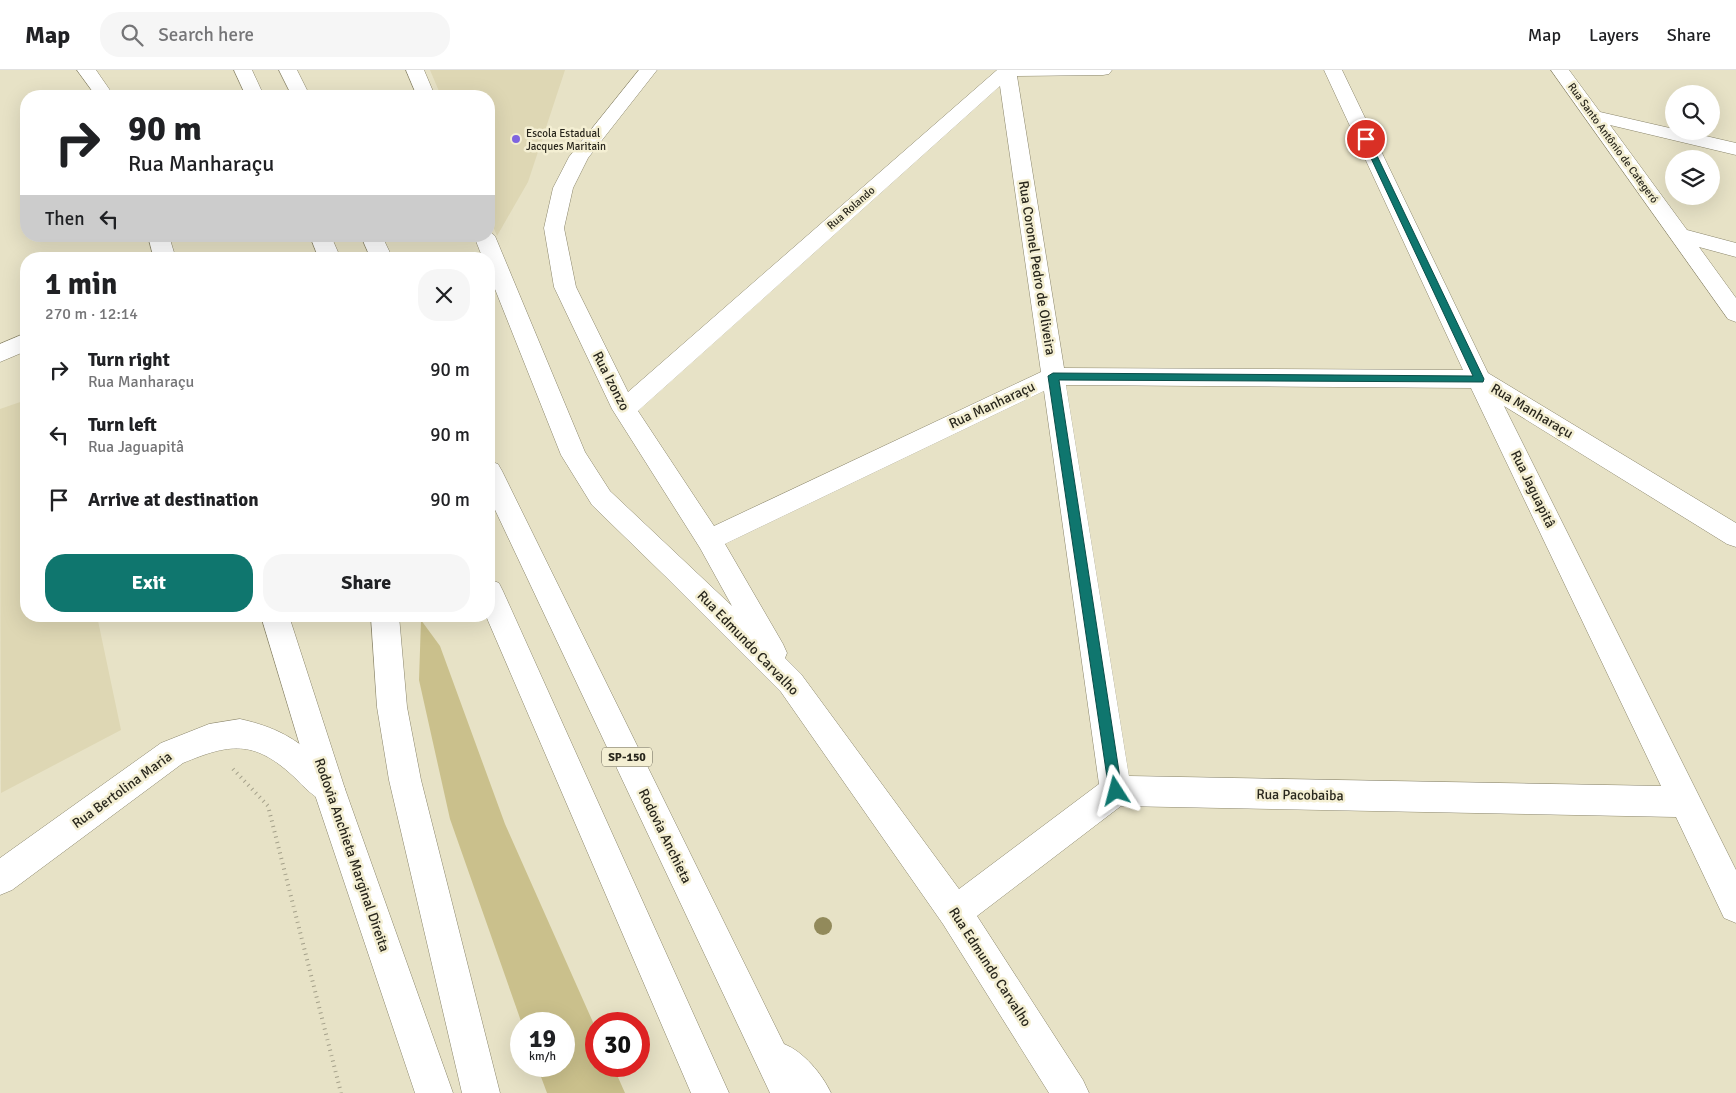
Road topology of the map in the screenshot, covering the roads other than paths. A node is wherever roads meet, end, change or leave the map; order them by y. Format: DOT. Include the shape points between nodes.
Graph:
graph roads {
  1 [pos="86,70"];
  2 [pos="243,70"];
  3 [pos="288,70"];
  4 [pos="415,70"];
  5 [pos="648,70"];
  6 [pos="1007,70"];
  7 [pos="1103,70"];
  8 [pos="1333,70"];
  9 [pos="1560,70"];
  10 [pos="101,90"];
  11 [pos="252,90"];
  12 [pos="298,90"];
  13 [pos="423,90"];
  14 [pos="1594,116"];
  15 [pos="1736,149"];
  16 [pos="1679,235"];
  17 [pos="1736,250"];
  18 [pos="495,263"];
  19 [pos="1736,314"];
  20 [pos="20,344"];
  21 [pos="0,354"];
  22 [pos="1053,376"];
  23 [pos="1479,379"];
  24 [pos="624,409"];
  25 [pos="495,483"];
  26 [pos="1736,536"];
  27 [pos="709,540"];
  28 [pos="495,605"];
  29 [pos="277,622"];
  30 [pos="385,622"];
  31 [pos="791,683"];
  32 [pos="329,789"];
  33 [pos="1116,791"];
  34 [pos="1686,802"];
  35 [pos="0,878"];
  36 [pos="1736,906"];
  37 [pos="955,912"];
  38 [pos="765,1044"];
  39 [pos="434,1093"];
  40 [pos="481,1093"];
  41 [pos="710,1093"];
  42 [pos="789,1093"];
  43 [pos="812,1093"];
  44 [pos="1070,1093"];
  1 -- 10 [label="main road"];
  2 -- 11 [label="main road"];
  3 -- 12 [label="main road"];
  4 -- 13 [label="main road"];
  5 -- 24 [label="main road, Rua Izonzo" via="579,157 563,188 554,228 565,287"];
  6 -- 7 [label="main road"];
  6 -- 22 [label="main road, Rua Coronel Pedro de Oliveira"];
  6 -- 24 [label="main road, Rua Rolando"];
  8 -- 23 [label="main road, Rua Jaguapitâ"];
  9 -- 14 [label="main road, Rua Santo Antônio de Categeró"];
  14 -- 15 [label="main road"];
  14 -- 16 [label="main road, Rua Santo Antônio de Categeró"];
  16 -- 17 [label="main road"];
  16 -- 19 [label="main road, Rua Santo Antônio de Categeró"];
  18 -- 31 [label="main road, Rua Edmundo Carvalho" via="574,455 601,498"];
  20 -- 21 [label="main road"];
  22 -- 23 [label="main road, Rua Manharaçu"];
  22 -- 27 [label="main road, Rua Manharaçu"];
  22 -- 33 [label="main road, Rua Coronel Pedro de Oliveira"];
  23 -- 26 [label="main road, Rua Manharaçu"];
  23 -- 34 [label="main road, Rua Jaguapitâ"];
  24 -- 27 [label="main road, Rua Izonzo"];
  25 -- 38 [label="main road, Rodovia Anchieta / SP-150"];
  27 -- 31 [label="main road, Rua Izonzo"];
  28 -- 41 [label="main road"];
  29 -- 32 [label="main road, Rodovia Anchieta Marginal Direita"];
  30 -- 40 [label="main road" via="392,707 405,780"];
  31 -- 37 [label="main road, Rua Edmundo Carvalho"];
  32 -- 35 [label="main road, Rua Bertolina Maria" via="290,753 262,738 240,733 209,738 172,753"];
  32 -- 39 [label="main road, Rodovia Anchieta Marginal Direita"];
  33 -- 34 [label="main road, Rua Pacobaiba"];
  33 -- 37 [label="main road"];
  34 -- 36 [label="main road, Rua Jaguapitâ"];
  37 -- 44 [label="main road, Rua Edmundo Carvalho"];
  38 -- 42 [label="main road, Rodovia Anchieta / SP-150"];
  38 -- 43 [label="main road"];
}
